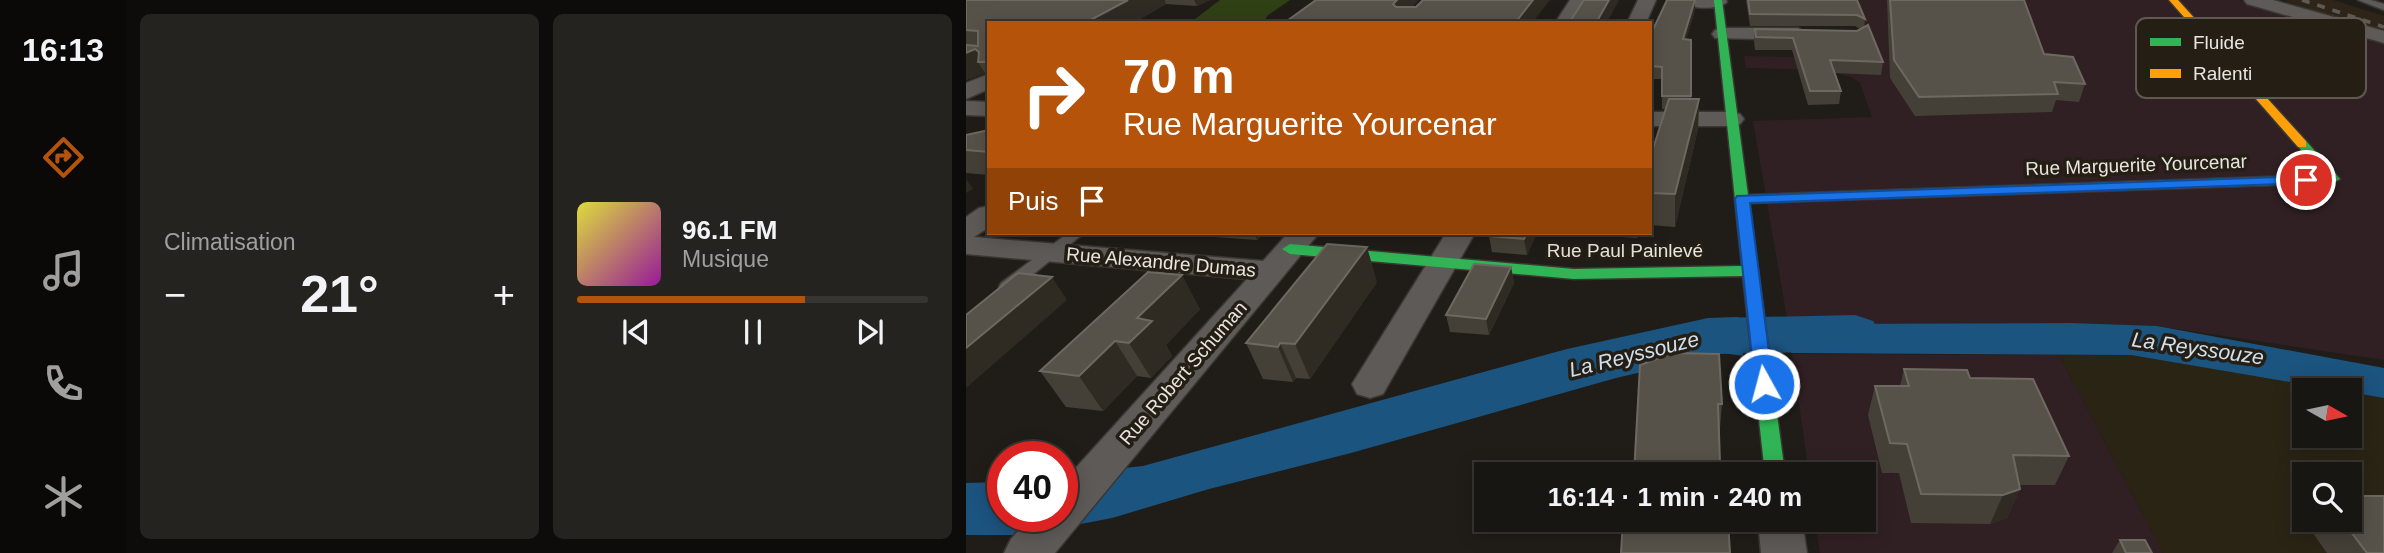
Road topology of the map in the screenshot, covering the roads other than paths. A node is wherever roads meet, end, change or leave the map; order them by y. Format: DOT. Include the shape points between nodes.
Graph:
graph roads {
  1 [pos="1578,0"];
  2 [pos="1647,0"];
  3 [pos="1685,0"];
  4 [pos="2173,0"];
  5 [pos="2253,0"];
  6 [pos="2362,0"];
  7 [pos="1718,1"];
  8 [pos="2384,7"];
  9 [pos="2189,18"];
  10 [pos="2317,18"];
  11 [pos="1565,21"];
  12 [pos="1637,21"];
  13 [pos="2366,32"];
  14 [pos="1722,34"];
  15 [pos="1815,34"];
  16 [pos="2384,37"];
  17 [pos="987,81"];
  18 [pos="966,92"];
  19 [pos="2261,98"];
  20 [pos="966,108"];
  21 [pos="987,109"];
  22 [pos="1652,119"];
  23 [pos="1732,119"];
  24 [pos="1742,199"];
  25 [pos="987,215"];
  26 [pos="966,230"];
  27 [pos="1074,235"];
  28 [pos="1459,235"];
  29 [pos="966,245"];
  30 [pos="1289,251"];
  31 [pos="1051,253"];
  32 [pos="1443,262"];
  33 [pos="1750,271"];
  34 [pos="993,298"];
  35 [pos="1370,384"];
  36 [pos="1774,462"];
  37 [pos="1078,495"];
  38 [pos="1781,532"];
  39 [pos="1784,553"];
  1 -- 11 [label="street"];
  2 -- 12 [label="street"];
  3 -- 7 [label="street"];
  4 -- 9 [label="street, Rue Marguerite Yourcenar"];
  5 -- 10 [label="street"];
  6 -- 8 [label="lane"];
  7 -- 14 [label="street"];
  13 -- 16 [label="street"];
  14 -- 15 [label="street"];
  14 -- 23 [label="street"];
  17 -- 18 [label="street"];
  19 -- 24 [label="street, Rue Marguerite Yourcenar" via="2333,179"];
  20 -- 21 [label="street"];
  22 -- 23 [label="street"];
  23 -- 24 [label="street"];
  24 -- 33 [label="street"];
  25 -- 26 [label="street"];
  27 -- 31 [label="lane, Rue Alexandre Dumas"];
  28 -- 32 [label="street"];
  29 -- 31 [label="street, Rue Alexandre Dumas"];
  30 -- 31 [label="street, Rue Alexandre Dumas"];
  30 -- 32 [label="street, Rue Paul Painlevé"];
  30 -- 37 [label="street, Rue Robert Schuman"];
  31 -- 34 [label="lane"];
  32 -- 33 [label="street, Rue Paul Painlevé" via="1574,274"];
  32 -- 35 [label="street"];
  33 -- 36 [label="street"];
  38 -- 39 [label="street"];
}
